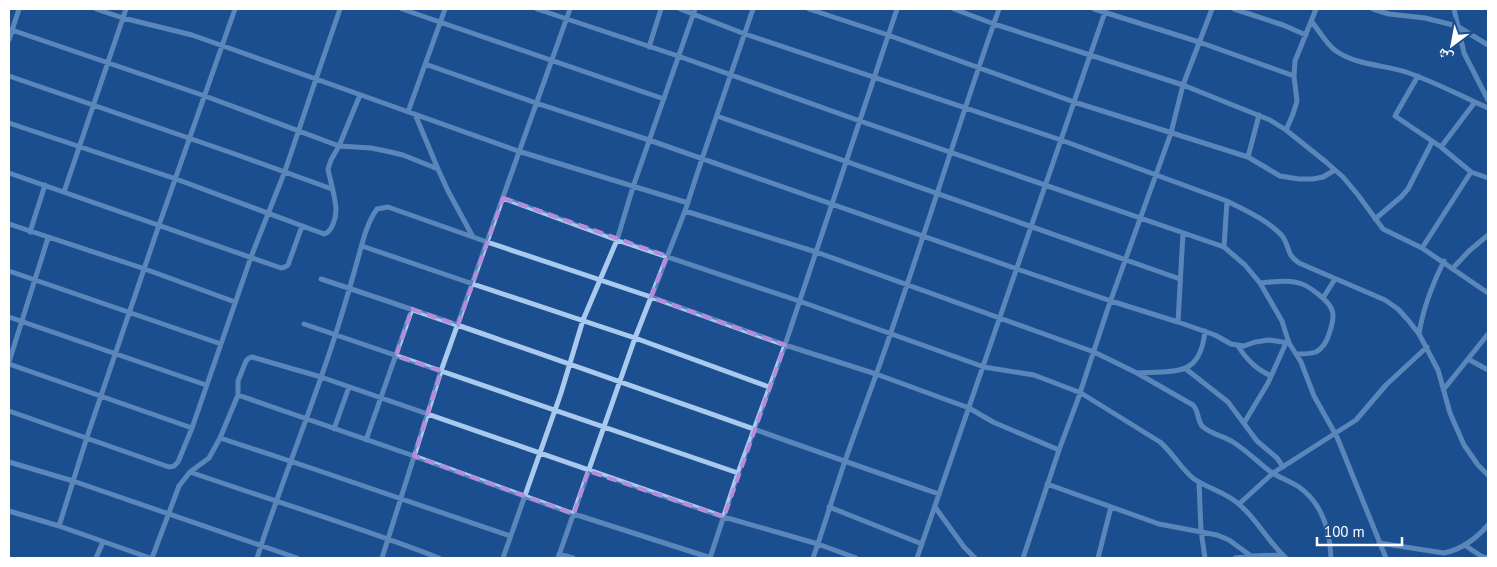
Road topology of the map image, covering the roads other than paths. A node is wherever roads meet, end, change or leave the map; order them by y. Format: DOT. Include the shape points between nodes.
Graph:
graph roads {
  1 [pos="19,9"];
  2 [pos="96,9"];
  3 [pos="126,9"];
  4 [pos="235,9"];
  5 [pos="340,9"];
  6 [pos="402,9"];
  7 [pos="445,9"];
  8 [pos="537,9"];
  9 [pos="570,9"];
  10 [pos="661,9"];
  11 [pos="680,9"];
  12 [pos="754,9"];
  13 [pos="809,9"];
  14 [pos="897,9"];
  15 [pos="954,9"];
  16 [pos="999,9"];
  17 [pos="1094,9"];
  18 [pos="1212,9"];
  19 [pos="1234,9"];
  20 [pos="1316,9"];
  21 [pos="1373,9"];
  22 [pos="1454,9"];
  23 [pos="694,11"];
  24 [pos="1106,11"];
  25 [pos="123,18"];
  26 [pos="567,19"];
  27 [pos="1312,21"];
  28 [pos="440,22"];
  29 [pos="994,24"];
  30 [pos="1457,26"];
  31 [pos="10,29"];
  32 [pos="745,34"];
  33 [pos="888,35"];
  34 [pos="1306,35"];
  35 [pos="9,40"];
  36 [pos="1199,42"];
  37 [pos="1488,44"];
  38 [pos="221,46"];
  39 [pos="649,47"];
  40 [pos="1091,54"];
  41 [pos="678,56"];
  42 [pos="552,60"];
  43 [pos="108,63"];
  44 [pos="425,64"];
  45 [pos="979,67"];
  46 [pos="9,76"];
  47 [pos="731,76"];
  48 [pos="1294,76"];
  49 [pos="1418,76"];
  50 [pos="874,77"];
  51 [pos="316,79"];
  52 [pos="1183,85"];
  53 [pos="360,95"];
  54 [pos="205,96"];
  55 [pos="664,99"];
  56 [pos="1488,100"];
  57 [pos="1074,102"];
  58 [pos="1475,102"];
  59 [pos="536,103"];
  60 [pos="94,105"];
  61 [pos="966,108"];
  62 [pos="1488,108"];
  63 [pos="408,112"];
  64 [pos="415,114"];
  65 [pos="1259,115"];
  66 [pos="717,116"];
  67 [pos="860,121"];
  68 [pos="9,123"];
  69 [pos="1286,130"];
  70 [pos="299,131"];
  71 [pos="1171,133"];
  72 [pos="190,139"];
  73 [pos="649,140"];
  74 [pos="1061,140"];
  75 [pos="1432,142"];
  76 [pos="339,146"];
  77 [pos="78,147"];
  78 [pos="1441,147"];
  79 [pos="518,151"];
  80 [pos="951,152"];
  81 [pos="702,158"];
  82 [pos="1248,158"];
  83 [pos="846,162"];
  84 [pos="438,170"];
  85 [pos="1335,170"];
  86 [pos="285,171"];
  87 [pos="1471,172"];
  88 [pos="9,173"];
  89 [pos="1156,174"];
  90 [pos="1488,178"];
  91 [pos="176,179"];
  92 [pos="1046,184"];
  93 [pos="45,185"];
  94 [pos="633,187"];
  95 [pos="332,190"];
  96 [pos="64,192"];
  97 [pos="937,193"];
  98 [pos="502,198"];
  99 [pos="1227,201"];
  100 [pos="688,203"];
  101 [pos="832,204"];
  102 [pos="685,211"];
  103 [pos="268,213"];
  104 [pos="1141,218"];
  105 [pos="1375,219"];
  106 [pos="9,224"];
  107 [pos="159,224"];
  108 [pos="302,226"];
  109 [pos="1031,227"];
  110 [pos="30,232"];
  111 [pos="1183,233"];
  112 [pos="1488,235"];
  113 [pos="923,236"];
  114 [pos="473,237"];
  115 [pos="48,238"];
  116 [pos="617,240"];
  117 [pos="488,242"];
  118 [pos="362,246"];
  119 [pos="1224,247"];
  120 [pos="1422,248"];
  121 [pos="816,252"];
  122 [pos="667,256"];
  123 [pos="251,257"];
  124 [pos="1126,259"];
  125 [pos="1444,261"];
  126 [pos="1453,268"];
  127 [pos="144,269"];
  128 [pos="1017,269"];
  129 [pos="9,271"];
  130 [pos="321,279"];
  131 [pos="1180,279"];
  132 [pos="1334,279"];
  133 [pos="35,280"];
  134 [pos="600,280"];
  135 [pos="1260,283"];
  136 [pos="473,284"];
  137 [pos="907,284"];
  138 [pos="350,288"];
  139 [pos="1488,293"];
  140 [pos="651,297"];
  141 [pos="1323,298"];
  142 [pos="799,301"];
  143 [pos="1111,301"];
  144 [pos="235,302"];
  145 [pos="412,309"];
  146 [pos="130,312"];
  147 [pos="9,317"];
  148 [pos="1000,318"];
  149 [pos="583,320"];
  150 [pos="22,322"];
  151 [pos="1178,322"];
  152 [pos="304,324"];
  153 [pos="458,325"];
  154 [pos="1205,331"];
  155 [pos="891,334"];
  156 [pos="1419,334"];
  157 [pos="1488,334"];
  158 [pos="336,335"];
  159 [pos="635,338"];
  160 [pos="1287,343"];
  161 [pos="221,344"];
  162 [pos="784,345"];
  163 [pos="1238,346"];
  164 [pos="1427,347"];
  165 [pos="1094,352"];
  166 [pos="116,354"];
  167 [pos="1296,354"];
  168 [pos="396,356"];
  169 [pos="1468,359"];
  170 [pos="9,363"];
  171 [pos="570,364"];
  172 [pos="984,367"];
  173 [pos="1186,369"];
  174 [pos="1488,370"];
  175 [pos="441,371"];
  176 [pos="1137,373"];
  177 [pos="876,374"];
  178 [pos="1271,376"];
  179 [pos="321,377"];
  180 [pos="620,381"];
  181 [pos="206,385"];
  182 [pos="349,387"];
  183 [pos="769,388"];
  184 [pos="1444,389"];
  185 [pos="1080,392"];
  186 [pos="238,395"];
  187 [pos="102,396"];
  188 [pos="382,398"];
  189 [pos="968,408"];
  190 [pos="9,411"];
  191 [pos="555,411"];
  192 [pos="428,414"];
  193 [pos="306,419"];
  194 [pos="1244,423"];
  195 [pos="603,427"];
  196 [pos="192,428"];
  197 [pos="334,429"];
  198 [pos="754,430"];
  199 [pos="1334,434"];
  200 [pos="87,437"];
  201 [pos="220,438"];
  202 [pos="366,440"];
  203 [pos="1059,450"];
  204 [pos="539,454"];
  205 [pos="414,456"];
  206 [pos="290,461"];
  207 [pos="9,462"];
  208 [pos="844,462"];
  209 [pos="1283,467"];
  210 [pos="588,471"];
  211 [pos="190,472"];
  212 [pos="738,473"];
  213 [pos="1274,473"];
  214 [pos="1488,475"];
  215 [pos="73,481"];
  216 [pos="1199,482"];
  217 [pos="1047,484"];
  218 [pos="939,494"];
  219 [pos="524,496"];
  220 [pos="400,498"];
  221 [pos="275,502"];
  222 [pos="1239,504"];
  223 [pos="829,507"];
  224 [pos="935,507"];
  225 [pos="1111,507"];
  226 [pos="9,511"];
  227 [pos="574,514"];
  228 [pos="168,515"];
  229 [pos="724,517"];
  230 [pos="1488,525"];
  231 [pos="59,526"];
  232 [pos="1201,531"];
  233 [pos="510,536"];
  234 [pos="388,538"];
  235 [pos="103,542"];
  236 [pos="1380,543"];
  237 [pos="818,544"];
  238 [pos="922,544"];
  239 [pos="260,546"];
  240 [pos="1466,546"];
  241 [pos="558,556"];
  242 [pos="1251,556"];
  243 [pos="1269,557"];
  244 [pos="1284,557"];
  245 [pos="96,558"];
  246 [pos="151,558"];
  247 [pos="257,558"];
  248 [pos="297,558"];
  249 [pos="382,558"];
  250 [pos="439,558"];
  251 [pos="502,558"];
  252 [pos="572,558"];
  253 [pos="710,558"];
  254 [pos="813,558"];
  255 [pos="856,558"];
  256 [pos="917,558"];
  257 [pos="975,558"];
  258 [pos="1022,558"];
  259 [pos="1098,558"];
  260 [pos="1205,558"];
  261 [pos="1235,558"];
  262 [pos="1331,558"];
  263 [pos="1386,558"];
  264 [pos="1487,558"];
  1 -- 31 [label="street"];
  2 -- 25 [label="street"];
  3 -- 25 [label="street"];
  4 -- 38 [label="street"];
  5 -- 51 [label="street"];
  6 -- 28 [label="street"];
  7 -- 28 [label="street"];
  8 -- 26 [label="street"];
  9 -- 26 [label="street"];
  10 -- 39 [label="street"];
  11 -- 23 [label="street"];
  12 -- 32 [label="street"];
  13 -- 33 [label="street"];
  14 -- 33 [label="street"];
  15 -- 29 [label="street"];
  16 -- 29 [label="street"];
  17 -- 24 [label="street"];
  18 -- 36 [label="street"];
  19 -- 34 [label="street"];
  20 -- 27 [label="street"];
  21 -- 30 [label="street"];
  22 -- 30 [label="street"];
  23 -- 32 [label="street"];
  23 -- 41 [label="street"];
  24 -- 36 [label="street"];
  24 -- 40 [label="street"];
  25 -- 38 [label="street" via="192,35"];
  25 -- 43 [label="street"];
  26 -- 39 [label="street"];
  26 -- 42 [label="street"];
  27 -- 34 [label="street"];
  27 -- 49 [label="street" via="1335,51 1359,61"];
  28 -- 42 [label="street"];
  28 -- 44 [label="street"];
  29 -- 40 [label="street"];
  29 -- 45 [label="street"];
  30 -- 37 [label="street"];
  30 -- 56 [label="street" via="1467,61"];
  31 -- 35 [label="street"];
  31 -- 43 [label="street"];
  32 -- 47 [label="street"];
  32 -- 50 [label="street"];
  33 -- 45 [label="street"];
  33 -- 50 [label="street"];
  34 -- 48 [label="street" via="1295,61"];
  36 -- 48 [label="street"];
  36 -- 52 [label="street"];
  38 -- 51 [label="street"];
  38 -- 54 [label="street"];
  39 -- 41 [label="street"];
  40 -- 52 [label="street"];
  40 -- 57 [label="street"];
  41 -- 47 [label="street"];
  41 -- 55 [label="street"];
  42 -- 55 [label="street"];
  42 -- 59 [label="street"];
  43 -- 54 [label="street"];
  43 -- 60 [label="street"];
  44 -- 59 [label="street"];
  44 -- 63 [label="street"];
  45 -- 57 [label="street"];
  45 -- 61 [label="street"];
  46 -- 60 [label="street"];
  47 -- 66 [label="street"];
  47 -- 67 [label="street"];
  48 -- 69 [label="street" via="1296,101"];
  49 -- 58 [label="street"];
  49 -- 75 [label="street" via="1395,116"];
  50 -- 61 [label="street"];
  50 -- 67 [label="street"];
  51 -- 53 [label="street"];
  51 -- 70 [label="street"];
  52 -- 65 [label="street"];
  52 -- 71 [label="street"];
  53 -- 63 [label="street"];
  53 -- 76 [label="street"];
  54 -- 70 [label="street"];
  54 -- 72 [label="street"];
  55 -- 73 [label="street"];
  57 -- 71 [label="street"];
  57 -- 74 [label="street"];
  58 -- 62 [label="street"];
  58 -- 78 [label="street"];
  59 -- 73 [label="street"];
  59 -- 79 [label="street"];
  60 -- 72 [label="street"];
  60 -- 77 [label="street"];
  61 -- 74 [label="street"];
  61 -- 80 [label="street"];
  63 -- 64 [label="street"];
  64 -- 79 [label="street"];
  64 -- 84 [label="street"];
  65 -- 69 [label="street"];
  65 -- 82 [label="street"];
  66 -- 81 [label="street"];
  66 -- 83 [label="street"];
  67 -- 80 [label="street"];
  67 -- 83 [label="street"];
  68 -- 77 [label="street"];
  69 -- 85 [label="street"];
  70 -- 76 [label="street"];
  70 -- 86 [label="street"];
  71 -- 82 [label="street"];
  71 -- 89 [label="street"];
  72 -- 86 [label="street"];
  72 -- 91 [label="street"];
  73 -- 81 [label="street"];
  73 -- 94 [label="street"];
  74 -- 89 [label="street"];
  74 -- 92 [label="street"];
  75 -- 78 [label="street"];
  75 -- 105 [label="street" via="1408,189"];
  76 -- 84 [label="street" via="386,150"];
  76 -- 95 [label="street" via="329,164"];
  77 -- 91 [label="street"];
  77 -- 96 [label="street"];
  78 -- 87 [label="street"];
  79 -- 94 [label="street"];
  79 -- 98 [label="street"];
  80 -- 92 [label="street"];
  80 -- 97 [label="street"];
  81 -- 100 [label="street"];
  81 -- 101 [label="street"];
  82 -- 85 [label="street" via="1288,178 1313,179"];
  83 -- 97 [label="street"];
  83 -- 101 [label="street"];
  84 -- 114 [label="street"];
  85 -- 105 [label="street"];
  86 -- 95 [label="street"];
  86 -- 103 [label="street"];
  87 -- 90 [label="street"];
  87 -- 120 [label="street"];
  88 -- 93 [label="street"];
  89 -- 99 [label="street"];
  89 -- 104 [label="street"];
  91 -- 103 [label="street"];
  91 -- 107 [label="street"];
  92 -- 104 [label="street"];
  92 -- 109 [label="street"];
  93 -- 96 [label="street"];
  93 -- 110 [label="street"];
  94 -- 100 [label="street"];
  94 -- 116 [label="street"];
  95 -- 108 [label="street" via="336,211 328,233"];
  96 -- 107 [label="street"];
  97 -- 109 [label="street"];
  97 -- 113 [label="street"];
  98 -- 116 [label="street"];
  98 -- 117 [label="street"];
  99 -- 119 [label="street"];
  99 -- 132 [label="street" via="1250,213 1282,237 1292,259"];
  100 -- 102 [label="street"];
  101 -- 113 [label="street"];
  101 -- 121 [label="street"];
  102 -- 121 [label="street"];
  102 -- 122 [label="street"];
  103 -- 108 [label="street"];
  103 -- 123 [label="street"];
  104 -- 111 [label="street"];
  104 -- 124 [label="street"];
  105 -- 120 [label="street" via="1383,229"];
  106 -- 110 [label="street"];
  107 -- 123 [label="street"];
  107 -- 127 [label="street"];
  108 -- 123 [label="street" via="285,267"];
  109 -- 124 [label="street"];
  109 -- 128 [label="street"];
  110 -- 115 [label="street"];
  111 -- 119 [label="street"];
  111 -- 131 [label="street"];
  112 -- 126 [label="street"];
  113 -- 128 [label="street"];
  113 -- 137 [label="street"];
  114 -- 117 [label="street"];
  114 -- 118 [label="street" via="388,207 377,209 373,215"];
  115 -- 127 [label="street"];
  115 -- 133 [label="street"];
  116 -- 122 [label="street"];
  116 -- 134 [label="street"];
  117 -- 134 [label="street"];
  117 -- 136 [label="street"];
  118 -- 136 [label="street"];
  118 -- 138 [label="street"];
  119 -- 135 [label="street"];
  120 -- 125 [label="street"];
  121 -- 137 [label="street"];
  121 -- 142 [label="street"];
  122 -- 140 [label="street"];
  122 -- 142 [label="street"];
  123 -- 144 [label="street"];
  124 -- 131 [label="street"];
  124 -- 143 [label="street"];
  125 -- 126 [label="street"];
  125 -- 156 [label="street" via="1432,284"];
  126 -- 139 [label="street"];
  127 -- 144 [label="street"];
  127 -- 146 [label="street"];
  128 -- 143 [label="street"];
  128 -- 148 [label="street"];
  129 -- 133 [label="street"];
  130 -- 138 [label="street"];
  131 -- 151 [label="street"];
  132 -- 141 [label="street"];
  132 -- 156 [label="street" via="1385,300 1398,309"];
  133 -- 146 [label="street"];
  133 -- 150 [label="street"];
  134 -- 140 [label="street"];
  134 -- 149 [label="street"];
  135 -- 141 [label="street" via="1300,283"];
  135 -- 160 [label="street" via="1282,321"];
  136 -- 149 [label="street"];
  136 -- 153 [label="street"];
  137 -- 148 [label="street"];
  137 -- 155 [label="street"];
  138 -- 145 [label="street"];
  138 -- 158 [label="street"];
  140 -- 159 [label="street"];
  140 -- 162 [label="street"];
  141 -- 167 [label="street" via="1334,312 1327,341 1316,351"];
  142 -- 155 [label="street"];
  142 -- 162 [label="street"];
  143 -- 151 [label="street"];
  143 -- 165 [label="street"];
  144 -- 161 [label="street"];
  145 -- 153 [label="street"];
  145 -- 168 [label="street"];
  146 -- 161 [label="street"];
  146 -- 166 [label="street"];
  147 -- 150 [label="street"];
  148 -- 165 [label="street"];
  148 -- 172 [label="street"];
  149 -- 159 [label="street"];
  149 -- 171 [label="street"];
  150 -- 166 [label="street"];
  150 -- 170 [label="street"];
  151 -- 154 [label="street"];
  152 -- 158 [label="street"];
  153 -- 171 [label="street"];
  153 -- 175 [label="street"];
  154 -- 163 [label="street"];
  154 -- 173 [label="street" via="1200,355"];
  155 -- 172 [label="street"];
  155 -- 177 [label="street"];
  156 -- 164 [label="street"];
  157 -- 169 [label="street"];
  158 -- 168 [label="street"];
  158 -- 179 [label="street"];
  159 -- 180 [label="street"];
  159 -- 183 [label="street"];
  160 -- 163 [label="street" via="1262,340"];
  160 -- 167 [label="street"];
  160 -- 178 [label="street"];
  161 -- 181 [label="street"];
  162 -- 177 [label="street"];
  162 -- 183 [label="street"];
  163 -- 178 [label="street" via="1248,360"];
  164 -- 184 [label="street"];
  164 -- 199 [label="street" via="1386,385 1362,415"];
  165 -- 176 [label="street"];
  165 -- 185 [label="street"];
  166 -- 181 [label="street"];
  166 -- 187 [label="street"];
  167 -- 199 [label="street"];
  168 -- 175 [label="street"];
  168 -- 188 [label="street"];
  169 -- 174 [label="street"];
  169 -- 184 [label="street"];
  170 -- 187 [label="street"];
  171 -- 180 [label="street"];
  171 -- 191 [label="street"];
  172 -- 185 [label="street" via="1034,375"];
  172 -- 189 [label="street"];
  173 -- 176 [label="street"];
  173 -- 194 [label="street" via="1223,397"];
  175 -- 191 [label="street"];
  175 -- 192 [label="street"];
  176 -- 213 [label="street" via="1194,405 1201,425 1231,441"];
  177 -- 189 [label="street"];
  177 -- 208 [label="street"];
  178 -- 194 [label="street"];
  179 -- 182 [label="street"];
  179 -- 186 [label="street" via="252,357 246,361 238,381"];
  179 -- 193 [label="street"];
  180 -- 195 [label="street"];
  180 -- 198 [label="street"];
  181 -- 196 [label="street"];
  182 -- 188 [label="street"];
  182 -- 197 [label="street"];
  183 -- 198 [label="street"];
  184 -- 214 [label="street" via="1464,445"];
  185 -- 203 [label="street"];
  185 -- 216 [label="street" via="1160,442"];
  186 -- 193 [label="street"];
  186 -- 201 [label="street"];
  187 -- 196 [label="street"];
  187 -- 200 [label="street"];
  188 -- 192 [label="street"];
  188 -- 202 [label="street"];
  189 -- 203 [label="street"];
  189 -- 218 [label="street"];
  190 -- 200 [label="street"];
  191 -- 195 [label="street"];
  191 -- 204 [label="street"];
  192 -- 204 [label="street"];
  192 -- 205 [label="street"];
  193 -- 197 [label="street"];
  193 -- 206 [label="street"];
  194 -- 209 [label="street"];
  195 -- 210 [label="street"];
  195 -- 212 [label="street"];
  196 -- 200 [label="street" via="178,462 169,467"];
  197 -- 202 [label="street"];
  198 -- 208 [label="street"];
  198 -- 212 [label="street"];
  199 -- 209 [label="street"];
  199 -- 236 [label="street"];
  200 -- 215 [label="street"];
  201 -- 206 [label="street"];
  201 -- 211 [label="street" via="208,459"];
  202 -- 205 [label="street"];
  203 -- 217 [label="street"];
  204 -- 210 [label="street"];
  204 -- 219 [label="street"];
  205 -- 219 [label="street"];
  205 -- 220 [label="street"];
  206 -- 220 [label="street"];
  206 -- 221 [label="street"];
  207 -- 215 [label="street"];
  208 -- 218 [label="street"];
  208 -- 223 [label="street"];
  209 -- 213 [label="street"];
  210 -- 227 [label="street"];
  210 -- 229 [label="street"];
  211 -- 221 [label="street"];
  211 -- 228 [label="street" via="180,486"];
  212 -- 229 [label="street"];
  213 -- 222 [label="street"];
  213 -- 262 [label="street" via="1301,488 1319,509 1327,524"];
  215 -- 228 [label="street"];
  215 -- 231 [label="street"];
  216 -- 222 [label="street"];
  216 -- 232 [label="street"];
  217 -- 225 [label="street"];
  217 -- 258 [label="street"];
  218 -- 224 [label="street"];
  219 -- 227 [label="street"];
  219 -- 233 [label="street"];
  220 -- 233 [label="street"];
  220 -- 234 [label="street"];
  221 -- 234 [label="street"];
  221 -- 239 [label="street"];
  222 -- 244 [label="street"];
  223 -- 237 [label="street"];
  223 -- 238 [label="street"];
  224 -- 238 [label="street"];
  224 -- 257 [label="street"];
  225 -- 232 [label="street" via="1159,524"];
  225 -- 259 [label="street"];
  226 -- 231 [label="street"];
  227 -- 241 [label="street"];
  227 -- 253 [label="street"];
  228 -- 239 [label="street"];
  228 -- 246 [label="street"];
  229 -- 237 [label="street"];
  229 -- 253 [label="street"];
  230 -- 240 [label="street"];
  231 -- 235 [label="street"];
  232 -- 242 [label="street" via="1229,540"];
  232 -- 260 [label="street"];
  233 -- 251 [label="street"];
  234 -- 249 [label="street"];
  234 -- 250 [label="street"];
  235 -- 245 [label="street"];
  235 -- 246 [label="street"];
  236 -- 240 [label="street" via="1444,553"];
  236 -- 263 [label="street"];
  237 -- 254 [label="street"];
  237 -- 255 [label="street"];
  238 -- 256 [label="street"];
  239 -- 247 [label="street"];
  239 -- 248 [label="street"];
  240 -- 264 [label="street"];
  241 -- 252 [label="street"];
  242 -- 243 [label="street"];
  242 -- 261 [label="street"];
  243 -- 244 [label="street"];
}
